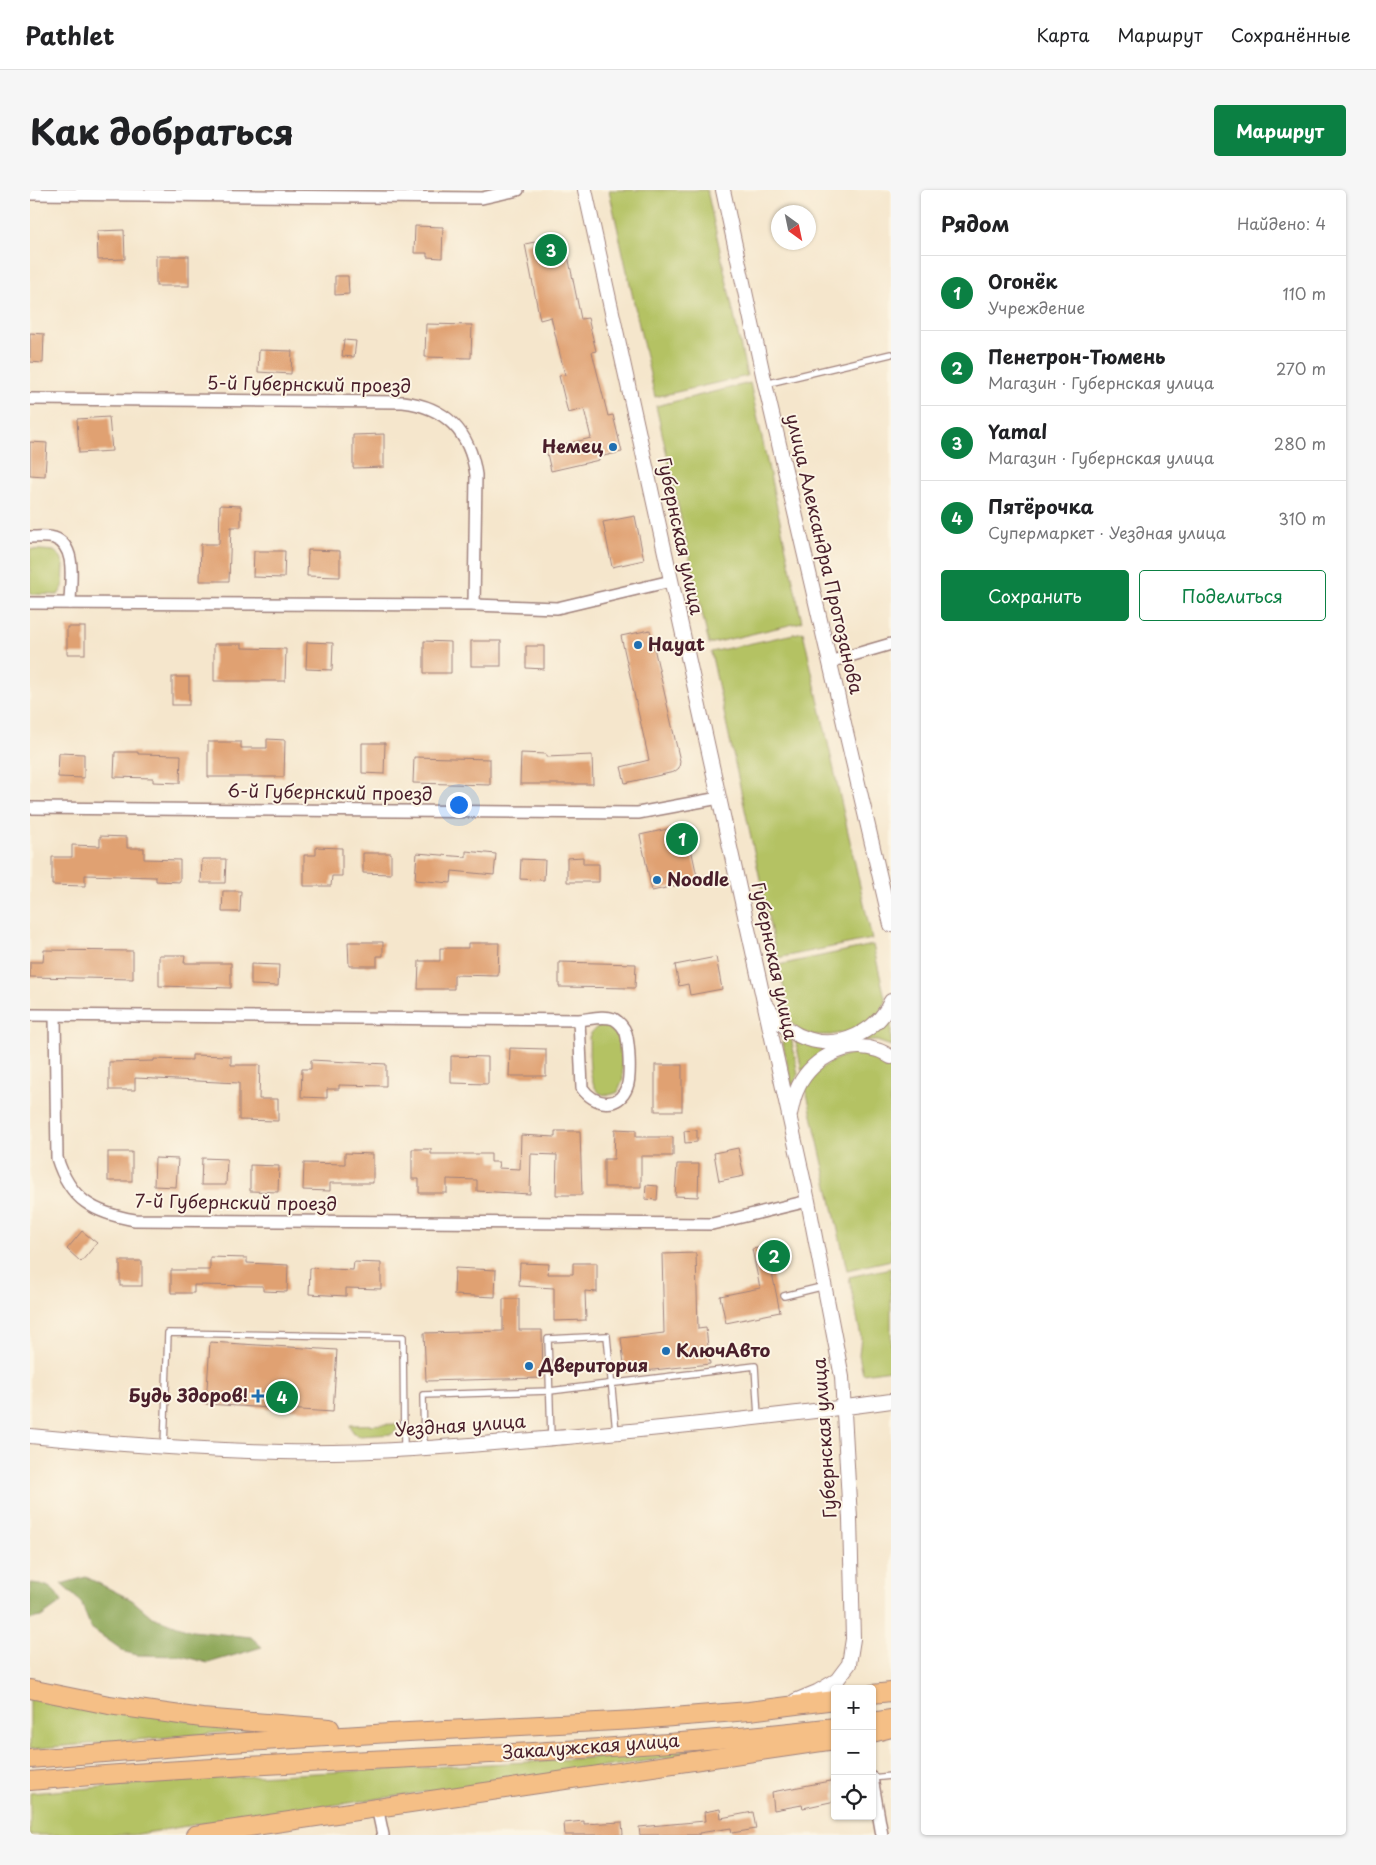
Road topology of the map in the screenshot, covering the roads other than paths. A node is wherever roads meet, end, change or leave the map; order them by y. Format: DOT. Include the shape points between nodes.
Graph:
graph roads {
  1 [pos="518,190"];
  2 [pos="585,190"];
  3 [pos="723,190"];
  4 [pos="30,194"];
  5 [pos="891,354"];
  6 [pos="765,384"];
  7 [pos="30,399"];
  8 [pos="30,537"];
  9 [pos="671,581"];
  10 [pos="30,603"];
  11 [pos="70,603"];
  12 [pos="474,605"];
  13 [pos="891,644"];
  14 [pos="830,662"];
  15 [pos="719,798"];
  16 [pos="30,808"];
  17 [pos="891,925"];
  18 [pos="762,999"];
  19 [pos="891,1001"];
  20 [pos="30,1016"];
  21 [pos="55,1016"];
  22 [pos="580,1020"];
  23 [pos="891,1057"];
  24 [pos="789,1119"];
  25 [pos="808,1201"];
  26 [pos="825,1286"];
  27 [pos="784,1296"];
  28 [pos="612,1384"];
  29 [pos="550,1392"];
  30 [pos="891,1401"];
  31 [pos="845,1407"];
  32 [pos="758,1417"];
  33 [pos="616,1432"];
  34 [pos="30,1436"];
  35 [pos="551,1438"];
  36 [pos="164,1447"];
  37 [pos="424,1448"];
  38 [pos="404,1449"];
  39 [pos="30,1689"];
  40 [pos="891,1692"];
  41 [pos="876,1694"];
  42 [pos="831,1700"];
  43 [pos="778,1707"];
  44 [pos="891,1719"];
  45 [pos="876,1721"];
  46 [pos="831,1726"];
  47 [pos="891,1728"];
  48 [pos="390,1732"];
  49 [pos="876,1733"];
  50 [pos="831,1741"];
  51 [pos="30,1759"];
  52 [pos="891,1776"];
  53 [pos="876,1778"];
  54 [pos="30,1782"];
  55 [pos="876,1801"];
  56 [pos="377,1807"];
  57 [pos="195,1835"];
  58 [pos="383,1835"];
  59 [pos="882,1835"];
  1 -- 4 [label="street" via="482,198"];
  2 -- 9 [label="street, Губернская улица"];
  3 -- 6 [label="street, улица Александра Протозанова"];
  5 -- 6 [label="lane"];
  6 -- 14 [label="street, улица Александра Протозанова"];
  7 -- 12 [label="street, 5-й Губернский проезд" via="403,402 430,408 454,424 470,447 474,461"];
  8 -- 11 [label="street" via="56,539 69,552"];
  9 -- 12 [label="street" via="557,608"];
  9 -- 15 [label="street, Губернская улица"];
  10 -- 11 [label="street"];
  11 -- 12 [label="street"];
  13 -- 14 [label="street"];
  14 -- 17 [label="street, улица Александра Протозанова"];
  15 -- 16 [label="street, 6-й Губернский проезд" via="638,813"];
  15 -- 18 [label="street, Губернская улица"];
  18 -- 19 [label="street" via="776,1019 792,1032 809,1040 832,1042 869,1030 886,1012"];
  18 -- 24 [label="street, Губернская улица"];
  20 -- 21 [label="street"];
  21 -- 22 [label="street"];
  21 -- 25 [label="street, 7-й Губернский проезд" via="55,1142 59,1165 77,1196 88,1205 115,1217 135,1220 712,1224"];
  22 -- 22 [label="street" via="582,1088 595,1101 614,1101 622,1096 629,1079 626,1032 613,1019"];
  23 -- 24 [label="street" via="876,1050 852,1047 828,1055 810,1069 796,1091"];
  24 -- 25 [label="street, Губернская улица"];
  25 -- 26 [label="street, Губернская улица"];
  26 -- 27 [label="lane"];
  26 -- 31 [label="street, Губернская улица"];
  28 -- 29 [label="lane"];
  28 -- 29 [label="lane" via="607,1336 548,1340"];
  28 -- 32 [label="lane" via="755,1366"];
  28 -- 33 [label="lane"];
  29 -- 35 [label="lane"];
  29 -- 37 [label="lane" via="423,1395"];
  30 -- 31 [label="street, Уездная улица"];
  31 -- 32 [label="street, Уездная улица"];
  31 -- 43 [label="street, Губернская улица" via="853,1639 848,1664 837,1680 817,1692"];
  32 -- 33 [label="street, Уездная улица"];
  33 -- 35 [label="street, Уездная улица"];
  34 -- 36 [label="street, Уездная улица"];
  35 -- 37 [label="street, Уездная улица"];
  36 -- 38 [label="street, Уездная улица" via="283,1452"];
  36 -- 38 [label="lane" via="168,1333 402,1337"];
  37 -- 38 [label="street, Уездная улица"];
  39 -- 48 [label="main road" via="109,1705 202,1718"];
  40 -- 41 [label="main road"];
  42 -- 43 [label="main road"];
  43 -- 48 [label="main road" via="635,1720"];
  44 -- 45 [label="main road"];
  46 -- 54 [label="main road, Закалужская улица" via="724,1739 210,1768"];
  47 -- 49 [label="main road"];
  48 -- 51 [label="main road"];
  50 -- 56 [label="main road"];
  52 -- 53 [label="lane"];
  55 -- 59 [label="street"];
  56 -- 57 [label="main road"];
  56 -- 58 [label="street"];
}
